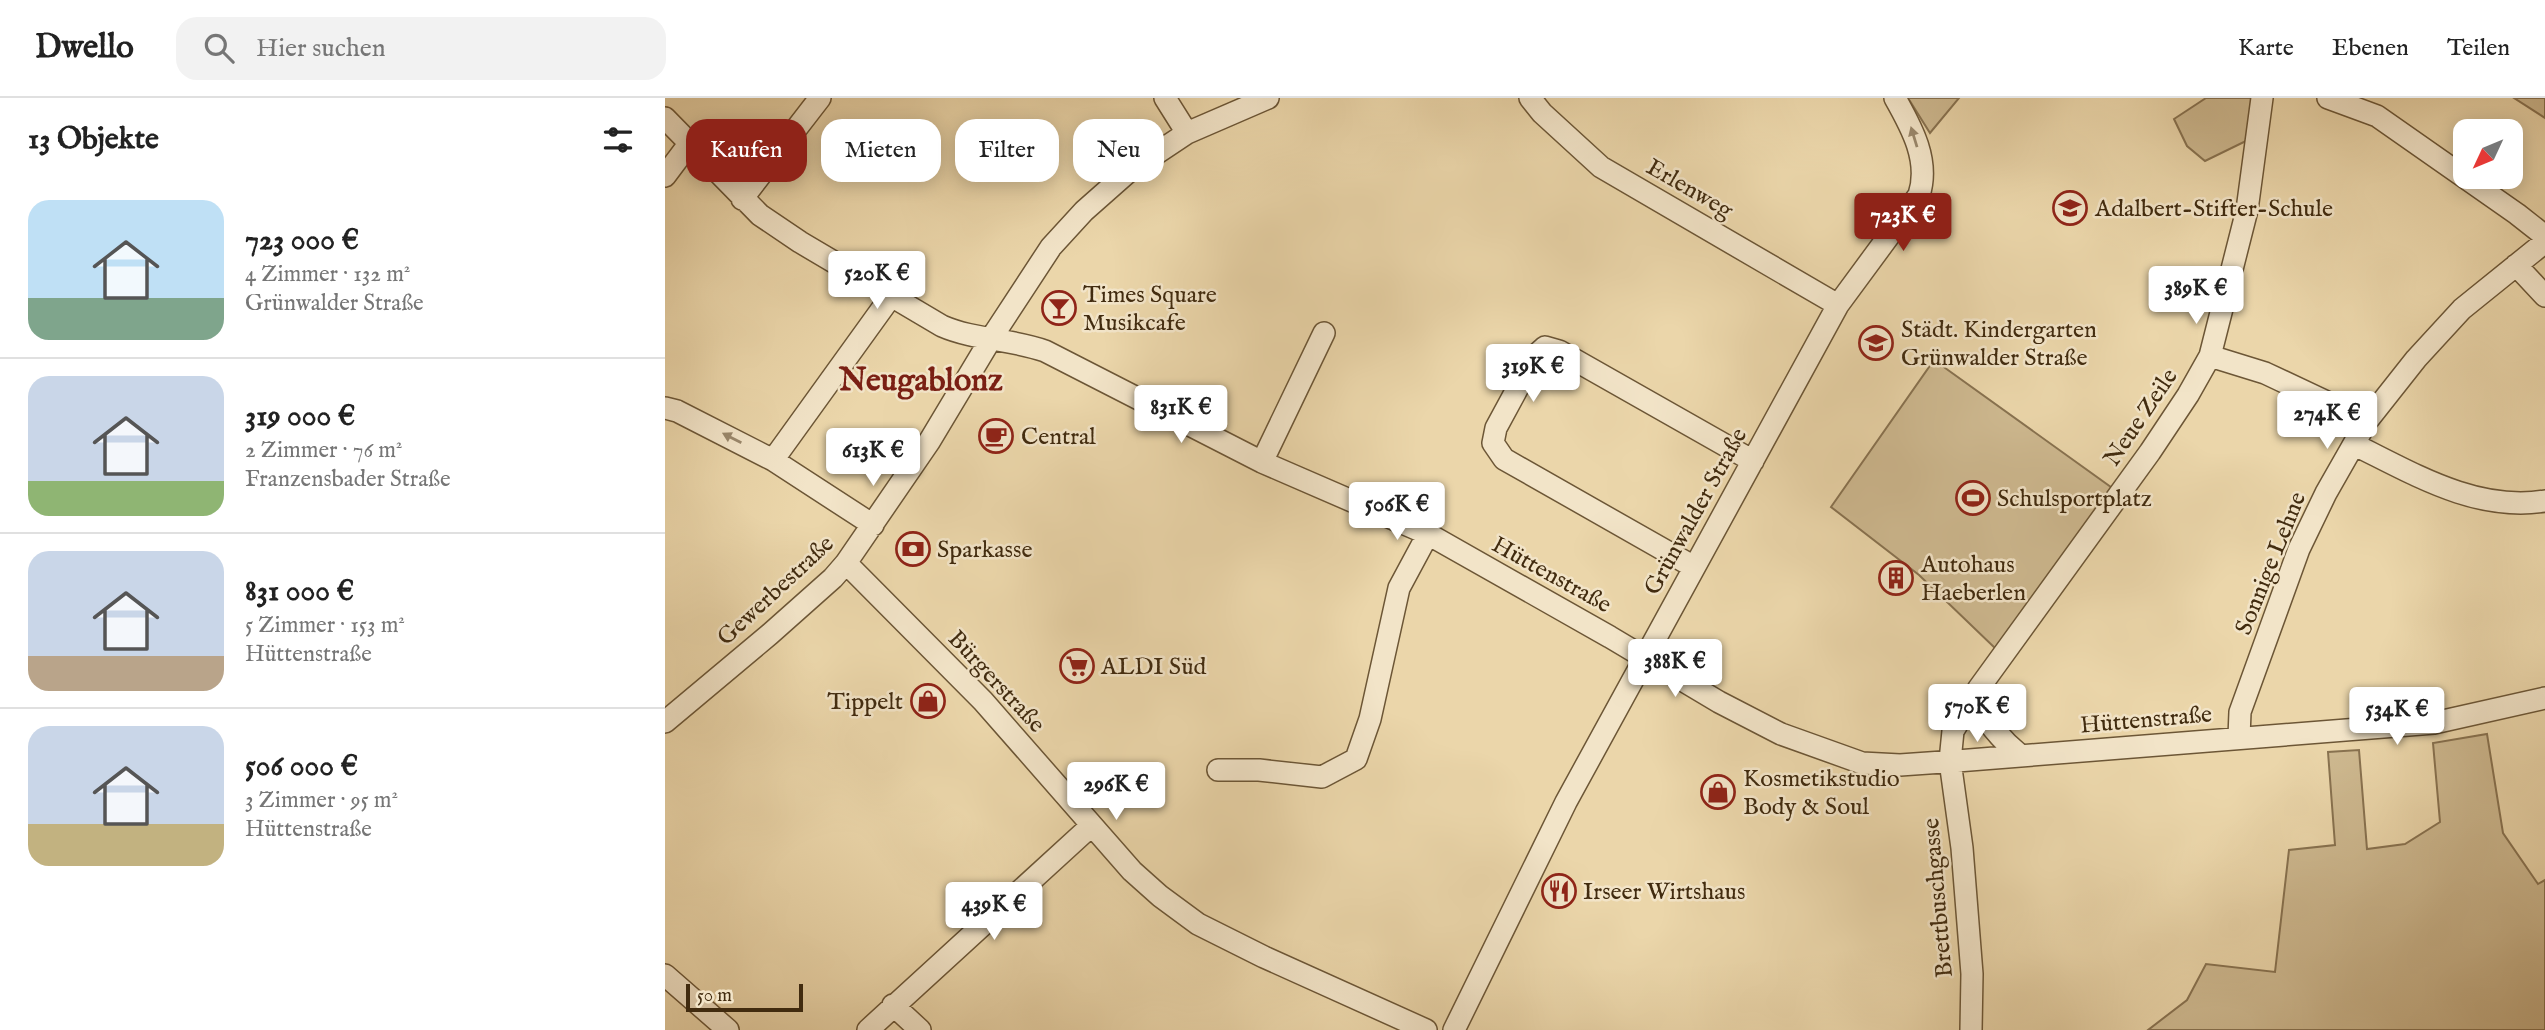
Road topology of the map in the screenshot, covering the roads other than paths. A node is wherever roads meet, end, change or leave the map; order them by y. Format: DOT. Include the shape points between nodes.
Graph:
graph roads {
  1 [pos="820,98"];
  2 [pos="1165,98"];
  3 [pos="1268,98"];
  4 [pos="1530,98"];
  5 [pos="1895,98"];
  6 [pos="2262,98"];
  7 [pos="2328,98"];
  8 [pos="665,118"];
  9 [pos="1187,133"];
  10 [pos="686,142"];
  11 [pos="686,149"];
  12 [pos="665,176"];
  13 [pos="726,182"];
  14 [pos="742,198"];
  15 [pos="2545,236"];
  16 [pos="2545,242"];
  17 [pos="2516,265"];
  18 [pos="891,295"];
  19 [pos="2545,296"];
  20 [pos="1838,305"];
  21 [pos="1324,333"];
  22 [pos="992,337"];
  23 [pos="2210,356"];
  24 [pos="665,408"];
  25 [pos="2367,421"];
  26 [pos="2355,444"];
  27 [pos="773,460"];
  28 [pos="1753,461"];
  29 [pos="1262,462"];
  30 [pos="2545,501"];
  31 [pos="873,526"];
  32 [pos="1428,534"];
  33 [pos="846,564"];
  34 [pos="1694,567"];
  35 [pos="1645,657"];
  36 [pos="1973,698"];
  37 [pos="2545,698"];
  38 [pos="665,722"];
  39 [pos="2239,737"];
  40 [pos="2021,756"];
  41 [pos="1950,761"];
  42 [pos="1218,770"];
  43 [pos="1091,825"];
  44 [pos="665,975"];
  45 [pos="893,1005"];
  46 [pos="728,1030"];
  47 [pos="868,1030"];
  48 [pos="921,1030"];
  49 [pos="1426,1030"];
  50 [pos="1454,1030"];
  51 [pos="1971,1030"];
  1 -- 14 [label="street"];
  2 -- 9 [label="street"];
  3 -- 9 [label="street, Gewerbestraße"];
  4 -- 20 [label="street, Erlenweg" via="1601,167"];
  20 -- 5 [label="street, Grünwalder Straße, one-way" via="1919,195 1924,179 1910,125"];
  6 -- 23 [label="street, Neue Zeile" via="2247,209"];
  7 -- 15 [label="street" via="2377,116"];
  8 -- 10 [label="street, Hüttenstraße"];
  9 -- 22 [label="street, Gewerbestraße" via="1127,173 1083,211 1051,247"];
  11 -- 12 [label="street"];
  13 -- 14 [label="street, Hüttenstraße"];
  14 -- 18 [label="street, Hüttenstraße" via="800,242"];
  16 -- 17 [label="street, Sonnige Lehne"];
  17 -- 19 [label="street"];
  17 -- 25 [label="street, Sonnige Lehne" via="2462,309"];
  18 -- 22 [label="street, Hüttenstraße" via="954,331"];
  18 -- 27 [label="street"];
  20 -- 28 [label="street, Grünwalder Straße"];
  21 -- 29 [label="street"];
  22 -- 29 [label="street, Hüttenstraße" via="1045,351"];
  22 -- 31 [label="street, Gewerbestraße"];
  23 -- 25 [label="street" via="2265,373"];
  23 -- 36 [label="street, Neue Zeile" via="2150,452"];
  27 -- 24 [label="street, one-way"];
  25 -- 26 [label="street, Sonnige Lehne"];
  26 -- 30 [label="street" via="2450,491 2520,505"];
  26 -- 39 [label="street, Sonnige Lehne" via="2299,549 2240,712"];
  27 -- 31 [label="street"];
  28 -- 34 [label="street, Grünwalder Straße"];
  28 -- 34 [label="street" via="1559,351 1545,347 1535,356 1496,428 1493,443 1504,459"];
  29 -- 32 [label="street, Hüttenstraße"];
  31 -- 33 [label="street, Gewerbestraße"];
  32 -- 35 [label="street, Hüttenstraße"];
  32 -- 42 [label="street" via="1399,588 1370,719 1356,759 1322,777"];
  33 -- 38 [label="street, Gewerbestraße" via="770,635"];
  33 -- 43 [label="street, Bürgerstraße" via="983,701"];
  34 -- 35 [label="street, Grünwalder Straße"];
  35 -- 41 [label="street, Hüttenstraße" via="1719,702 1831,753 1861,763"];
  35 -- 50 [label="street, Grünwalder Straße" via="1566,803"];
  36 -- 40 [label="street" via="1986,722"];
  36 -- 41 [label="street, Neue Zeile" via="1953,731"];
  37 -- 39 [label="street, Hüttenstraße" via="2434,723"];
  39 -- 40 [label="street, Hüttenstraße"];
  40 -- 41 [label="street, Hüttenstraße"];
  41 -- 51 [label="street, Brettbuschgasse" via="1972,974"];
  43 -- 45 [label="street"];
  43 -- 49 [label="street, Bürgerstraße" via="1132,871 1198,924"];
  44 -- 46 [label="street"];
  45 -- 47 [label="street"];
  45 -- 48 [label="street"];
}
